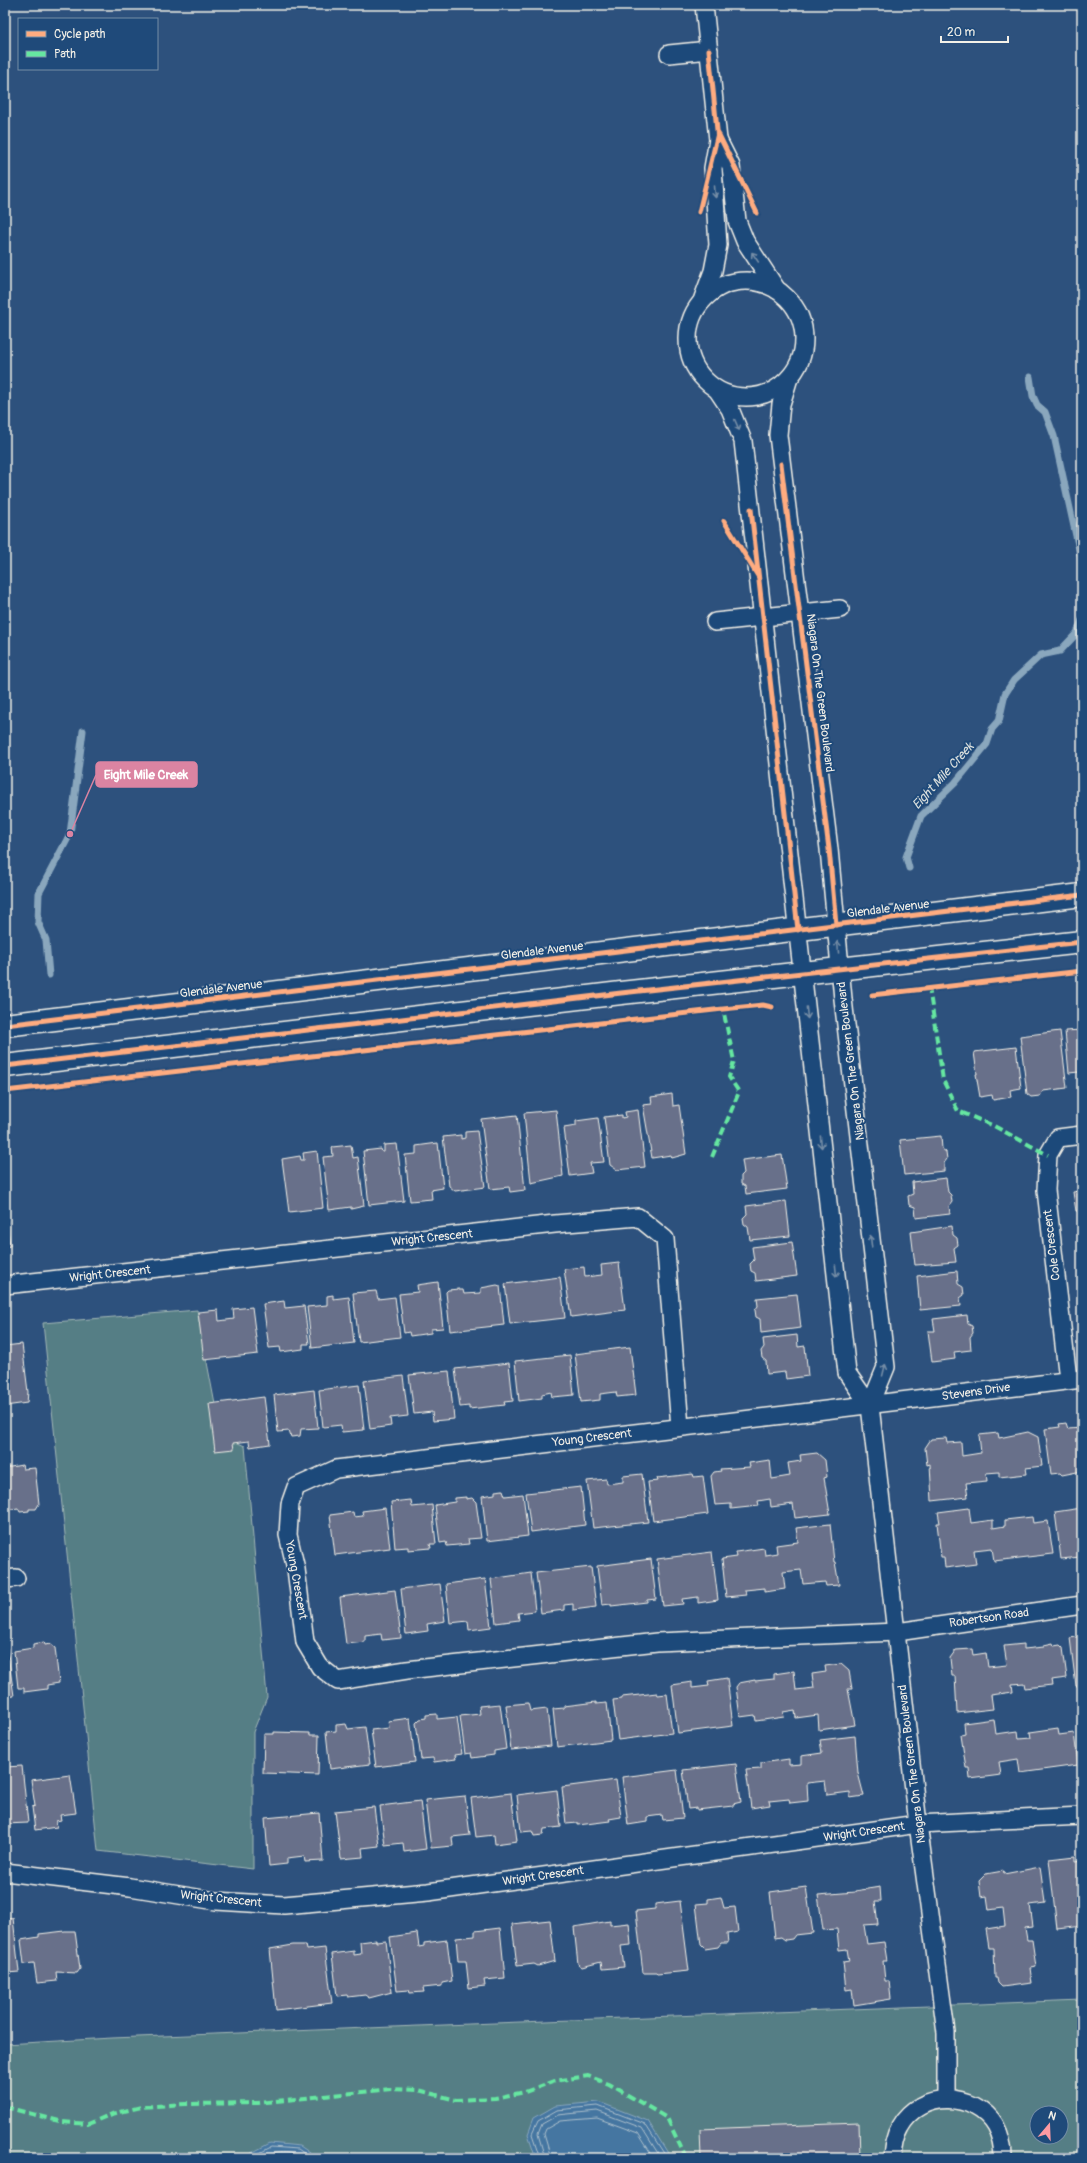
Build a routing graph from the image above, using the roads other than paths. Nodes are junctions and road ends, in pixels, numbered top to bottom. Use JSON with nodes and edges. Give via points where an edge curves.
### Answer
{"nodes":[{"id":1,"x":704,"y":5,"type":"edge"},
{"id":2,"x":709,"y":50,"type":"junction"},
{"id":3,"x":669,"y":54,"type":"dead end"},
{"id":4,"x":718,"y":140,"type":"junction"},
{"id":5,"x":777,"y":290,"type":"junction"},
{"id":6,"x":702,"y":300,"type":"junction"},
{"id":7,"x":788,"y":381,"type":"junction"},
{"id":8,"x":718,"y":391,"type":"junction"},
{"id":9,"x":840,"y":609,"type":"dead end"},
{"id":10,"x":800,"y":614,"type":"junction"},
{"id":11,"x":763,"y":617,"type":"junction"},
{"id":12,"x":716,"y":622,"type":"dead end"},
{"id":13,"x":1082,"y":895,"type":"edge"},
{"id":14,"x":836,"y":925,"type":"junction"},
{"id":15,"x":798,"y":930,"type":"junction"},
{"id":16,"x":1082,"y":942,"type":"edge"},
{"id":17,"x":840,"y":970,"type":"junction"},
{"id":18,"x":803,"y":974,"type":"junction"},
{"id":19,"x":5,"y":1025,"type":"edge"},
{"id":20,"x":5,"y":1066,"type":"edge"},
{"id":21,"x":1082,"y":1135,"type":"edge"},
{"id":22,"x":5,"y":1285,"type":"edge"},
{"id":23,"x":1075,"y":1379,"type":"edge"},
{"id":24,"x":870,"y":1406,"type":"junction"},
{"id":25,"x":680,"y":1427,"type":"junction"},
{"id":26,"x":1082,"y":1605,"type":"edge"},
{"id":27,"x":897,"y":1632,"type":"junction"},
{"id":28,"x":1082,"y":1816,"type":"edge"},
{"id":29,"x":918,"y":1824,"type":"junction"},
{"id":30,"x":5,"y":1872,"type":"edge"},
{"id":31,"x":946,"y":2099,"type":"junction"},
{"id":32,"x":892,"y":2158,"type":"edge"},
{"id":33,"x":1003,"y":2158,"type":"edge"}],
"edges":[{"from":1,"to":2,"type":"street"},
{"from":2,"to":3,"type":"street"},
{"from":2,"to":4,"type":"street"},
{"from":5,"to":4,"type":"street","one_way":true,"via":[[745,241],[737,221],[731,166]]},
{"from":4,"to":6,"type":"street","one_way":true,"via":[[713,168],[718,245],[713,271]]},
{"from":5,"to":6,"type":"street","via":[[758,282],[738,281],[718,286]]},
{"from":5,"to":7,"type":"street","via":[[792,304],[801,322],[804,342],[799,362]]},
{"from":6,"to":8,"type":"street","via":[[691,318],[688,338],[691,358],[701,376]]},
{"from":7,"to":8,"type":"street","via":[[772,392],[754,397],[736,397]]},
{"from":7,"to":10,"type":"street","name":"Niagara On The Green Boulevard","via":[[781,404],[778,436]]},
{"from":8,"to":11,"type":"street","name":"Niagara On The Green Boulevard","one_way":true,"via":[[744,440]]},
{"from":9,"to":10,"type":"street"},
{"from":10,"to":11,"type":"street"},
{"from":10,"to":14,"type":"street","name":"Niagara On The Green Boulevard"},
{"from":11,"to":12,"type":"street"},
{"from":11,"to":15,"type":"street","name":"Niagara On The Green Boulevard"},
{"from":13,"to":14,"type":"main road","name":"Glendale Avenue"},
{"from":14,"to":15,"type":"main road","name":"Glendale Avenue"},
{"from":17,"to":14,"type":"street","name":"Niagara On The Green Boulevard","one_way":true},
{"from":15,"to":18,"type":"street","name":"Niagara On The Green Boulevard"},
{"from":15,"to":19,"type":"main road","name":"Glendale Avenue"},
{"from":16,"to":17,"type":"main road"},
{"from":17,"to":18,"type":"main road"},
{"from":24,"to":17,"type":"street","name":"Niagara On The Green Boulevard","one_way":true,"via":[[886,1367]]},
{"from":18,"to":20,"type":"main road"},
{"from":18,"to":24,"type":"street","name":"Niagara On The Green Boulevard","one_way":true,"via":[[847,1373]]},
{"from":21,"to":23,"type":"street","name":"Cole Crescent","via":[[1058,1138],[1048,1156],[1046,1190]]},
{"from":22,"to":25,"type":"street","name":"Wright Crescent","via":[[547,1225],[638,1218],[665,1238]]},
{"from":23,"to":24,"type":"street","name":"Stevens Drive"},
{"from":24,"to":25,"type":"street","name":"Young Crescent"},
{"from":24,"to":27,"type":"street","name":"Niagara On The Green Boulevard"},
{"from":25,"to":27,"type":"street","name":"Young Crescent","via":[[336,1469],[296,1487],[290,1504],[288,1535],[296,1569],[305,1642],[320,1667],[338,1681],[408,1670],[657,1642]]},
{"from":26,"to":27,"type":"street","name":"Robertson Road"},
{"from":27,"to":29,"type":"street","name":"Niagara On The Green Boulevard"},
{"from":28,"to":29,"type":"street","name":"Wright Crescent"},
{"from":29,"to":30,"type":"street","name":"Wright Crescent","via":[[428,1892],[284,1905],[216,1901],[130,1887]]},
{"from":29,"to":31,"type":"street","name":"Niagara On The Green Boulevard","via":[[946,2032]]},
{"from":31,"to":32,"type":"street","via":[[928,2102],[913,2111],[900,2124]]},
{"from":31,"to":33,"type":"street","via":[[965,2101],[982,2111],[995,2125],[1002,2143]]}]}
